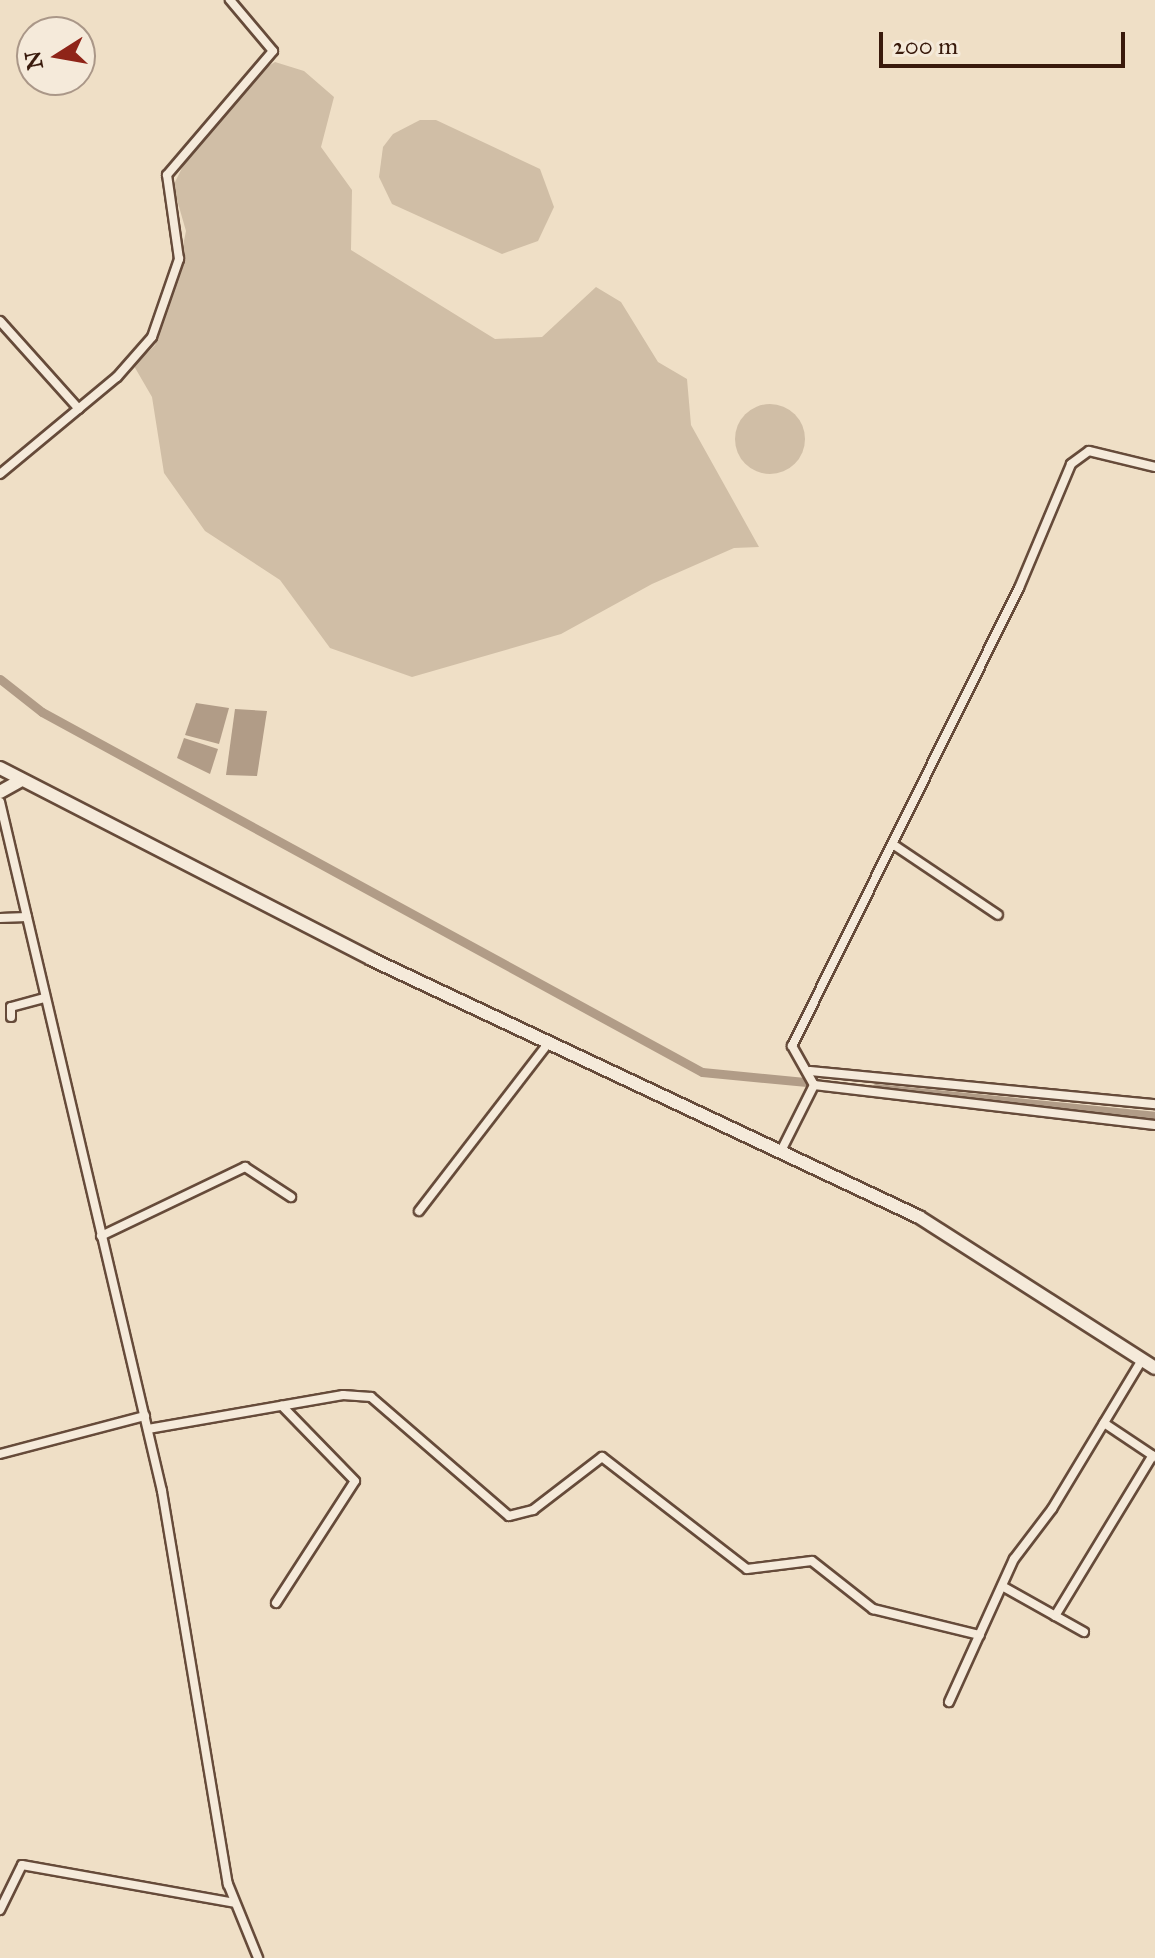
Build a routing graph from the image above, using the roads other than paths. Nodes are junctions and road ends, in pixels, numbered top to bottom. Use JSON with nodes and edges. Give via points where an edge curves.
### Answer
{"nodes":[{"id":1,"x":230,"y":0,"type":"edge"},
{"id":2,"x":0,"y":321,"type":"edge"},
{"id":3,"x":79,"y":409,"type":"junction"},
{"id":4,"x":1155,"y":467,"type":"edge"},
{"id":5,"x":0,"y":474,"type":"edge"},
{"id":6,"x":0,"y":768,"type":"edge"},
{"id":7,"x":18,"y":782,"type":"junction"},
{"id":8,"x":0,"y":792,"type":"edge"},
{"id":9,"x":0,"y":802,"type":"edge"},
{"id":10,"x":894,"y":845,"type":"junction"},
{"id":11,"x":998,"y":915,"type":"dead end"},
{"id":12,"x":27,"y":917,"type":"junction"},
{"id":13,"x":0,"y":918,"type":"edge"},
{"id":14,"x":44,"y":998,"type":"junction"},
{"id":15,"x":11,"y":1017,"type":"dead end"},
{"id":16,"x":549,"y":1042,"type":"junction"},
{"id":17,"x":813,"y":1080,"type":"junction"},
{"id":18,"x":1155,"y":1104,"type":"edge"},
{"id":19,"x":1155,"y":1125,"type":"edge"},
{"id":20,"x":782,"y":1149,"type":"junction"},
{"id":21,"x":291,"y":1197,"type":"dead end"},
{"id":22,"x":419,"y":1211,"type":"dead end"},
{"id":23,"x":101,"y":1236,"type":"junction"},
{"id":24,"x":1142,"y":1360,"type":"junction"},
{"id":25,"x":1155,"y":1368,"type":"edge"},
{"id":26,"x":282,"y":1406,"type":"junction"},
{"id":27,"x":145,"y":1416,"type":"junction"},
{"id":28,"x":1104,"y":1423,"type":"junction"},
{"id":29,"x":148,"y":1429,"type":"junction"},
{"id":30,"x":0,"y":1454,"type":"edge"},
{"id":31,"x":1154,"y":1456,"type":"edge"},
{"id":32,"x":1002,"y":1586,"type":"junction"},
{"id":33,"x":276,"y":1603,"type":"dead end"},
{"id":34,"x":1055,"y":1616,"type":"junction"},
{"id":35,"x":1084,"y":1632,"type":"dead end"},
{"id":36,"x":980,"y":1635,"type":"junction"},
{"id":37,"x":949,"y":1702,"type":"dead end"},
{"id":38,"x":235,"y":1903,"type":"junction"},
{"id":39,"x":0,"y":1910,"type":"edge"},
{"id":40,"x":258,"y":1958,"type":"edge"}],
"edges":[{"from":1,"to":3,"type":"street","via":[[271,45],[272,55],[171,168],[165,181],[176,209],[179,259],[173,288],[146,348]]},
{"from":2,"to":3,"type":"street"},
{"from":3,"to":5,"type":"street"},
{"from":4,"to":10,"type":"street","via":[[1089,451],[1074,459]]},
{"from":6,"to":7,"type":"main road"},
{"from":7,"to":8,"type":"main road"},
{"from":7,"to":16,"type":"main road"},
{"from":9,"to":12,"type":"street"},
{"from":10,"to":11,"type":"street"},
{"from":10,"to":17,"type":"street","via":[[792,1046]]},
{"from":12,"to":13,"type":"street"},
{"from":12,"to":14,"type":"street"},
{"from":14,"to":15,"type":"street","via":[[11,1007]]},
{"from":14,"to":23,"type":"street"},
{"from":16,"to":20,"type":"main road"},
{"from":16,"to":22,"type":"street"},
{"from":17,"to":18,"type":"street"},
{"from":17,"to":19,"type":"street"},
{"from":17,"to":20,"type":"street"},
{"from":20,"to":24,"type":"main road","via":[[975,1249]]},
{"from":21,"to":23,"type":"street","via":[[245,1167]]},
{"from":23,"to":27,"type":"street"},
{"from":24,"to":25,"type":"main road"},
{"from":24,"to":28,"type":"street"},
{"from":26,"to":29,"type":"street"},
{"from":26,"to":33,"type":"street","via":[[355,1481]]},
{"from":26,"to":36,"type":"street","via":[[343,1395],[371,1397],[509,1516],[533,1510],[595,1458],[608,1459],[747,1569],[812,1561],[873,1609]]},
{"from":27,"to":29,"type":"street"},
{"from":27,"to":30,"type":"street"},
{"from":28,"to":31,"type":"street"},
{"from":28,"to":32,"type":"street"},
{"from":29,"to":38,"type":"street","via":[[188,1626],[214,1817]]},
{"from":31,"to":34,"type":"street"},
{"from":32,"to":34,"type":"street"},
{"from":32,"to":36,"type":"street"},
{"from":34,"to":35,"type":"street"},
{"from":36,"to":37,"type":"street"},
{"from":38,"to":39,"type":"street","via":[[22,1865]]},
{"from":38,"to":40,"type":"street"}]}
